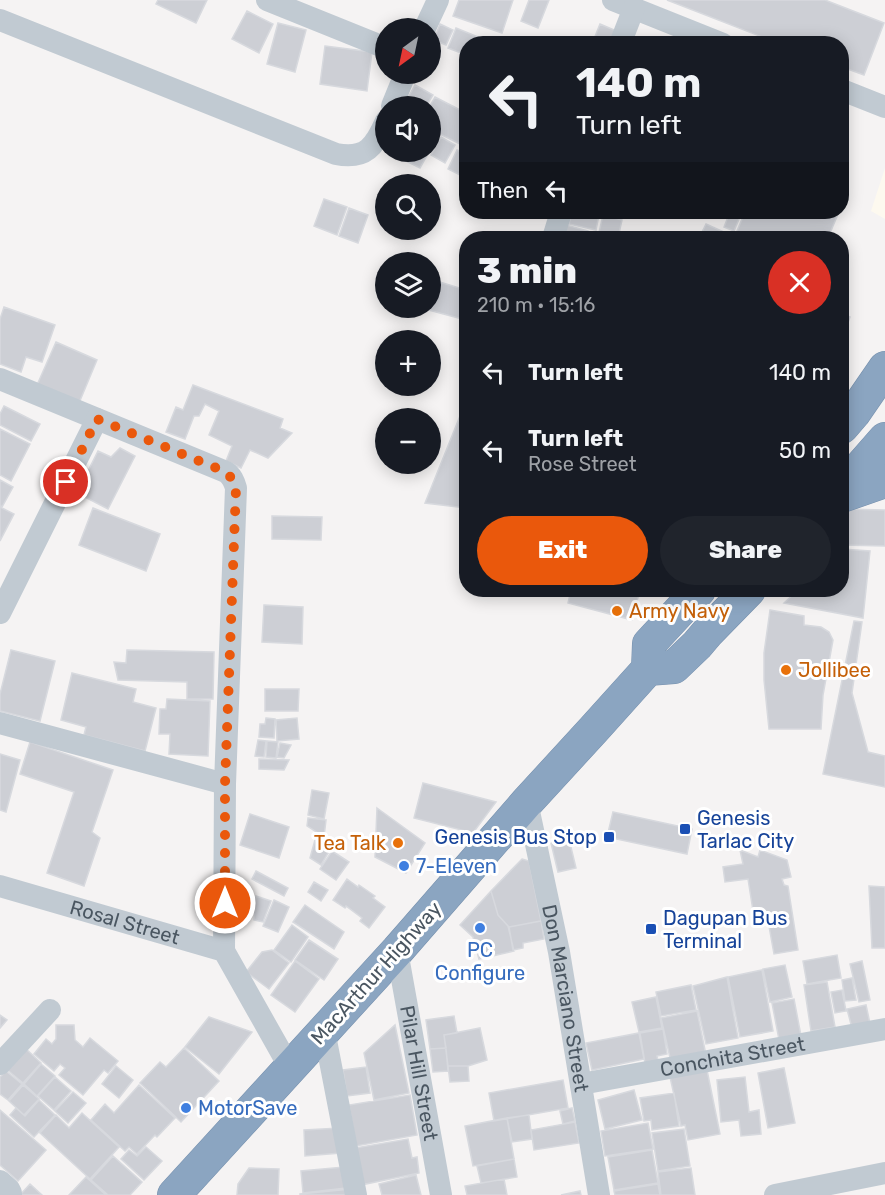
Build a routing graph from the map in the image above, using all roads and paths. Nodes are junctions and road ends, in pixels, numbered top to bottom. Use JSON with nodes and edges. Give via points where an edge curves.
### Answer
{"nodes":[{"id":1,"x":267,"y":0,"type":"edge"},
{"id":2,"x":438,"y":0,"type":"edge"},
{"id":3,"x":613,"y":0,"type":"edge"},
{"id":4,"x":634,"y":8,"type":"junction"},
{"id":5,"x":430,"y":18,"type":"edge"},
{"id":6,"x":0,"y":20,"type":"edge"},
{"id":7,"x":623,"y":36,"type":"edge"},
{"id":8,"x":703,"y":36,"type":"edge"},
{"id":9,"x":375,"y":44,"type":"edge"},
{"id":10,"x":849,"y":93,"type":"edge"},
{"id":11,"x":885,"y":107,"type":"edge"},
{"id":12,"x":375,"y":141,"type":"edge"},
{"id":13,"x":0,"y":379,"type":"edge"},
{"id":14,"x":880,"y":387,"type":"edge"},
{"id":15,"x":97,"y":419,"type":"junction"},
{"id":16,"x":849,"y":419,"type":"edge"},
{"id":17,"x":885,"y":439,"type":"edge"},
{"id":18,"x":849,"y":480,"type":"edge"},
{"id":19,"x":885,"y":481,"type":"edge"},
{"id":20,"x":849,"y":494,"type":"edge"},
{"id":21,"x":693,"y":597,"type":"edge"},
{"id":22,"x":742,"y":597,"type":"edge"},
{"id":23,"x":0,"y":613,"type":"edge"},
{"id":24,"x":648,"y":669,"type":"junction"},
{"id":25,"x":0,"y":723,"type":"edge"},
{"id":26,"x":225,"y":784,"type":"junction"},
{"id":27,"x":527,"y":802,"type":"junction"},
{"id":28,"x":0,"y":886,"type":"edge"},
{"id":29,"x":224,"y":951,"type":"junction"},
{"id":30,"x":397,"y":951,"type":"junction"},
{"id":31,"x":50,"y":1010,"type":"dead end"},
{"id":32,"x":885,"y":1029,"type":"edge"},
{"id":33,"x":324,"y":1030,"type":"junction"},
{"id":34,"x":0,"y":1064,"type":"edge"},
{"id":35,"x":290,"y":1068,"type":"junction"},
{"id":36,"x":581,"y":1084,"type":"junction"},
{"id":37,"x":885,"y":1173,"type":"edge"},
{"id":38,"x":0,"y":1181,"type":"edge"},
{"id":39,"x":10,"y":1195,"type":"edge"},
{"id":40,"x":174,"y":1195,"type":"edge"},
{"id":41,"x":356,"y":1195,"type":"edge"},
{"id":42,"x":441,"y":1195,"type":"edge"},
{"id":43,"x":599,"y":1195,"type":"edge"},
{"id":44,"x":775,"y":1195,"type":"edge"}],
"edges":[{"from":1,"to":9,"type":"street"},
{"from":2,"to":5,"type":"street"},
{"from":3,"to":4,"type":"street"},
{"from":4,"to":7,"type":"street"},
{"from":4,"to":8,"type":"street"},
{"from":6,"to":12,"type":"street","via":[[336,154],[350,157]]},
{"from":10,"to":11,"type":"street"},
{"from":13,"to":15,"type":"street"},
{"from":14,"to":16,"type":"highway"},
{"from":15,"to":23,"type":"street"},
{"from":15,"to":26,"type":"street","via":[[226,472],[236,488]]},
{"from":17,"to":18,"type":"highway"},
{"from":19,"to":20,"type":"highway"},
{"from":21,"to":24,"type":"highway","via":[[649,644]]},
{"from":22,"to":24,"type":"highway","via":[[674,667]]},
{"from":24,"to":27,"type":"highway","name":"MacArthur Highway"},
{"from":25,"to":26,"type":"street"},
{"from":26,"to":29,"type":"street"},
{"from":27,"to":30,"type":"highway","name":"MacArthur Highway"},
{"from":27,"to":36,"type":"street","name":"Don Marciano Street","via":[[559,952]]},
{"from":28,"to":29,"type":"street","name":"Rosal Street"},
{"from":29,"to":35,"type":"street"},
{"from":30,"to":33,"type":"highway","name":"MacArthur Highway"},
{"from":30,"to":42,"type":"street","name":"Pilar Hill Street"},
{"from":31,"to":34,"type":"street"},
{"from":32,"to":36,"type":"street","name":"Conchita Street"},
{"from":33,"to":35,"type":"highway","name":"MacArthur Highway"},
{"from":33,"to":41,"type":"street"},
{"from":35,"to":40,"type":"highway","name":"MacArthur Highway"},
{"from":36,"to":43,"type":"street","name":"Don Marciano Street"},
{"from":37,"to":44,"type":"street"},
{"from":38,"to":39,"type":"street"}]}
